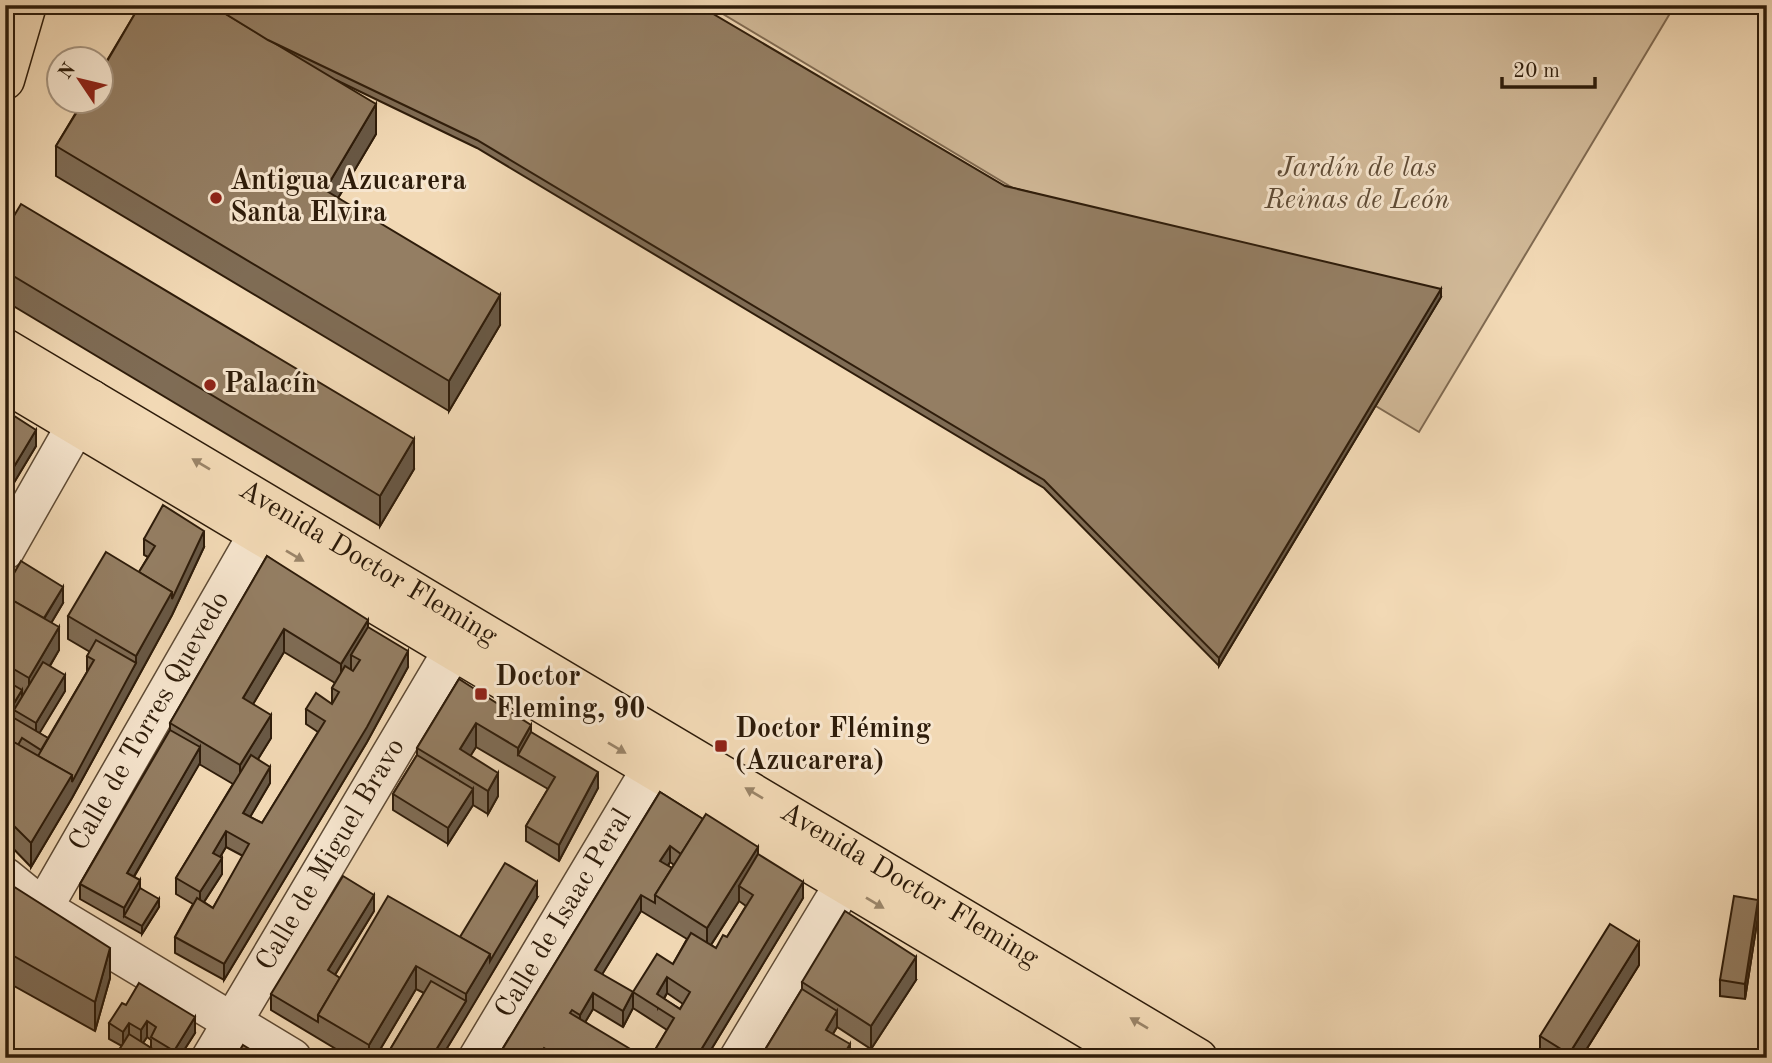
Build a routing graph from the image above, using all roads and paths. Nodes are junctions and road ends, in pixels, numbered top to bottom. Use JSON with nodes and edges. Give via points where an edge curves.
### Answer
{"nodes":[{"id":1,"x":27,"y":5,"type":"edge"},
{"id":2,"x":5,"y":80,"type":"edge"},
{"id":3,"x":5,"y":348,"type":"edge"},
{"id":4,"x":5,"y":383,"type":"edge"},
{"id":5,"x":84,"y":412,"type":"junction"},
{"id":6,"x":258,"y":534,"type":"junction"},
{"id":7,"x":5,"y":550,"type":"edge"},
{"id":8,"x":453,"y":650,"type":"junction"},
{"id":9,"x":651,"y":769,"type":"junction"},
{"id":10,"x":5,"y":877,"type":"edge"},
{"id":11,"x":844,"y":884,"type":"junction"},
{"id":12,"x":43,"y":908,"type":"junction"},
{"id":13,"x":232,"y":1023,"type":"junction"},
{"id":14,"x":211,"y":1058,"type":"edge"},
{"id":15,"x":292,"y":1058,"type":"edge"},
{"id":16,"x":478,"y":1058,"type":"edge"},
{"id":17,"x":739,"y":1058,"type":"edge"},
{"id":18,"x":1136,"y":1058,"type":"edge"},
{"id":19,"x":1198,"y":1058,"type":"edge"}],
"edges":[{"from":1,"to":2,"type":"main road"},
{"from":3,"to":5,"type":"main road","name":"Avenida Doctor Fleming"},
{"from":4,"to":5,"type":"main road","name":"Avenida Doctor Fleming"},
{"from":5,"to":6,"type":"main road","name":"Avenida Doctor Fleming"},
{"from":5,"to":7,"type":"street"},
{"from":19,"to":5,"type":"main road","name":"Avenida Doctor Fleming","one_way":true},
{"from":6,"to":8,"type":"main road","name":"Avenida Doctor Fleming","one_way":true},
{"from":6,"to":12,"type":"street","name":"Calle de Torres Quevedo"},
{"from":8,"to":9,"type":"main road","name":"Avenida Doctor Fleming","one_way":true},
{"from":8,"to":13,"type":"street","name":"Calle de Miguel Bravo"},
{"from":9,"to":11,"type":"main road","name":"Avenida Doctor Fleming"},
{"from":9,"to":16,"type":"street","name":"Calle de Isaac Peral"},
{"from":10,"to":12,"type":"street"},
{"from":11,"to":17,"type":"street"},
{"from":11,"to":18,"type":"main road","name":"Avenida Doctor Fleming","one_way":true},
{"from":12,"to":13,"type":"street"},
{"from":13,"to":14,"type":"street","name":"Calle de Miguel Bravo"},
{"from":13,"to":15,"type":"street"}]}
